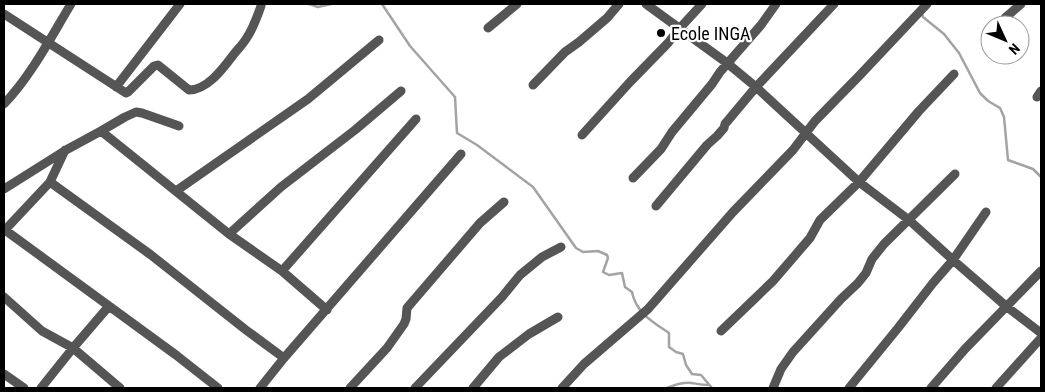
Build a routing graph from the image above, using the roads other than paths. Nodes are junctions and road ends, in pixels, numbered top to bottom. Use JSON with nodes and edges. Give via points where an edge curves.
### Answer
{"nodes":[{"id":1,"x":71,"y":4,"type":"edge"},
{"id":2,"x":180,"y":4,"type":"edge"},
{"id":3,"x":517,"y":4,"type":"edge"},
{"id":4,"x":619,"y":4,"type":"edge"},
{"id":5,"x":646,"y":4,"type":"edge"},
{"id":6,"x":702,"y":4,"type":"edge"},
{"id":7,"x":776,"y":4,"type":"edge"},
{"id":8,"x":834,"y":4,"type":"edge"},
{"id":9,"x":927,"y":4,"type":"edge"},
{"id":10,"x":1020,"y":4,"type":"edge"},
{"id":11,"x":261,"y":6,"type":"dead end"},
{"id":12,"x":4,"y":14,"type":"edge"},
{"id":13,"x":1008,"y":15,"type":"edge"},
{"id":14,"x":488,"y":28,"type":"dead end"},
{"id":15,"x":679,"y":29,"type":"junction"},
{"id":16,"x":379,"y":40,"type":"dead end"},
{"id":17,"x":48,"y":42,"type":"junction"},
{"id":18,"x":728,"y":63,"type":"junction"},
{"id":19,"x":954,"y":74,"type":"dead end"},
{"id":20,"x":533,"y":85,"type":"dead end"},
{"id":21,"x":116,"y":87,"type":"junction"},
{"id":22,"x":756,"y":87,"type":"junction"},
{"id":23,"x":401,"y":91,"type":"dead end"},
{"id":24,"x":4,"y":104,"type":"edge"},
{"id":25,"x":416,"y":119,"type":"dead end"},
{"id":26,"x":179,"y":126,"type":"dead end"},
{"id":27,"x":101,"y":131,"type":"junction"},
{"id":28,"x":806,"y":133,"type":"junction"},
{"id":29,"x":582,"y":135,"type":"dead end"},
{"id":30,"x":66,"y":150,"type":"junction"},
{"id":31,"x":461,"y":154,"type":"dead end"},
{"id":32,"x":955,"y":174,"type":"dead end"},
{"id":33,"x":633,"y":178,"type":"dead end"},
{"id":34,"x":50,"y":182,"type":"junction"},
{"id":35,"x":859,"y":182,"type":"junction"},
{"id":36,"x":4,"y":189,"type":"edge"},
{"id":37,"x":176,"y":191,"type":"junction"},
{"id":38,"x":504,"y":202,"type":"dead end"},
{"id":39,"x":656,"y":206,"type":"dead end"},
{"id":40,"x":986,"y":212,"type":"dead end"},
{"id":41,"x":909,"y":220,"type":"junction"},
{"id":42,"x":4,"y":230,"type":"edge"},
{"id":43,"x":230,"y":234,"type":"junction"},
{"id":44,"x":561,"y":247,"type":"dead end"},
{"id":45,"x":953,"y":260,"type":"junction"},
{"id":46,"x":282,"y":271,"type":"junction"},
{"id":47,"x":1041,"y":271,"type":"edge"},
{"id":48,"x":4,"y":297,"type":"edge"},
{"id":49,"x":109,"y":306,"type":"junction"},
{"id":50,"x":1007,"y":307,"type":"junction"},
{"id":51,"x":326,"y":310,"type":"junction"},
{"id":52,"x":558,"y":316,"type":"dead end"},
{"id":53,"x":721,"y":332,"type":"dead end"},
{"id":54,"x":1041,"y":333,"type":"edge"},
{"id":55,"x":1041,"y":338,"type":"edge"},
{"id":56,"x":73,"y":348,"type":"junction"},
{"id":57,"x":284,"y":358,"type":"junction"},
{"id":58,"x":4,"y":374,"type":"edge"},
{"id":59,"x":24,"y":388,"type":"edge"},
{"id":60,"x":41,"y":388,"type":"edge"},
{"id":61,"x":120,"y":388,"type":"edge"},
{"id":62,"x":218,"y":388,"type":"edge"},
{"id":63,"x":260,"y":388,"type":"edge"},
{"id":64,"x":350,"y":388,"type":"edge"},
{"id":65,"x":415,"y":388,"type":"edge"},
{"id":66,"x":473,"y":388,"type":"edge"},
{"id":67,"x":562,"y":388,"type":"edge"},
{"id":68,"x":773,"y":388,"type":"edge"},
{"id":69,"x":848,"y":388,"type":"edge"},
{"id":70,"x":931,"y":388,"type":"edge"},
{"id":71,"x":996,"y":388,"type":"edge"}],
"edges":[{"from":1,"to":17,"type":"street"},
{"from":2,"to":21,"type":"street"},
{"from":3,"to":14,"type":"street"},
{"from":4,"to":20,"type":"street"},
{"from":5,"to":15,"type":"street"},
{"from":6,"to":15,"type":"street"},
{"from":7,"to":18,"type":"street"},
{"from":8,"to":22,"type":"street"},
{"from":9,"to":28,"type":"street"},
{"from":10,"to":13,"type":"street"},
{"from":11,"to":21,"type":"street","via":[[246,39],[217,75],[196,89],[189,90],[158,66],[151,68],[127,93]]},
{"from":12,"to":17,"type":"street"},
{"from":15,"to":18,"type":"street"},
{"from":15,"to":29,"type":"street"},
{"from":16,"to":37,"type":"street","via":[[308,99]]},
{"from":17,"to":21,"type":"street"},
{"from":17,"to":24,"type":"street"},
{"from":18,"to":22,"type":"street"},
{"from":18,"to":33,"type":"street","via":[[661,149]]},
{"from":19,"to":35,"type":"street"},
{"from":22,"to":28,"type":"street"},
{"from":22,"to":39,"type":"street"},
{"from":23,"to":43,"type":"street","via":[[281,187]]},
{"from":25,"to":46,"type":"street"},
{"from":26,"to":27,"type":"street","via":[[136,112]]},
{"from":27,"to":30,"type":"street"},
{"from":27,"to":37,"type":"street"},
{"from":28,"to":35,"type":"street"},
{"from":28,"to":67,"type":"street","via":[[648,309],[584,364]]},
{"from":30,"to":34,"type":"street"},
{"from":30,"to":36,"type":"street"},
{"from":31,"to":51,"type":"street"},
{"from":32,"to":41,"type":"street"},
{"from":34,"to":42,"type":"street"},
{"from":34,"to":57,"type":"street"},
{"from":35,"to":41,"type":"street"},
{"from":35,"to":53,"type":"street","via":[[820,220],[810,238],[773,280]]},
{"from":37,"to":43,"type":"street"},
{"from":38,"to":64,"type":"street","via":[[480,223],[407,308],[405,322],[387,348]]},
{"from":40,"to":45,"type":"street"},
{"from":41,"to":45,"type":"street"},
{"from":41,"to":68,"type":"street","via":[[884,244],[872,259],[866,274],[794,352]]},
{"from":42,"to":49,"type":"street"},
{"from":43,"to":46,"type":"street"},
{"from":44,"to":65,"type":"street","via":[[520,275]]},
{"from":45,"to":50,"type":"street"},
{"from":45,"to":69,"type":"street"},
{"from":46,"to":51,"type":"street"},
{"from":47,"to":50,"type":"street"},
{"from":48,"to":56,"type":"street","via":[[42,331]]},
{"from":49,"to":56,"type":"street"},
{"from":49,"to":62,"type":"street"},
{"from":50,"to":54,"type":"street"},
{"from":50,"to":70,"type":"street"},
{"from":51,"to":57,"type":"street"},
{"from":52,"to":66,"type":"street","via":[[499,357]]},
{"from":55,"to":71,"type":"street"},
{"from":56,"to":60,"type":"street"},
{"from":56,"to":61,"type":"street"},
{"from":57,"to":63,"type":"street"},
{"from":58,"to":59,"type":"street"}]}
